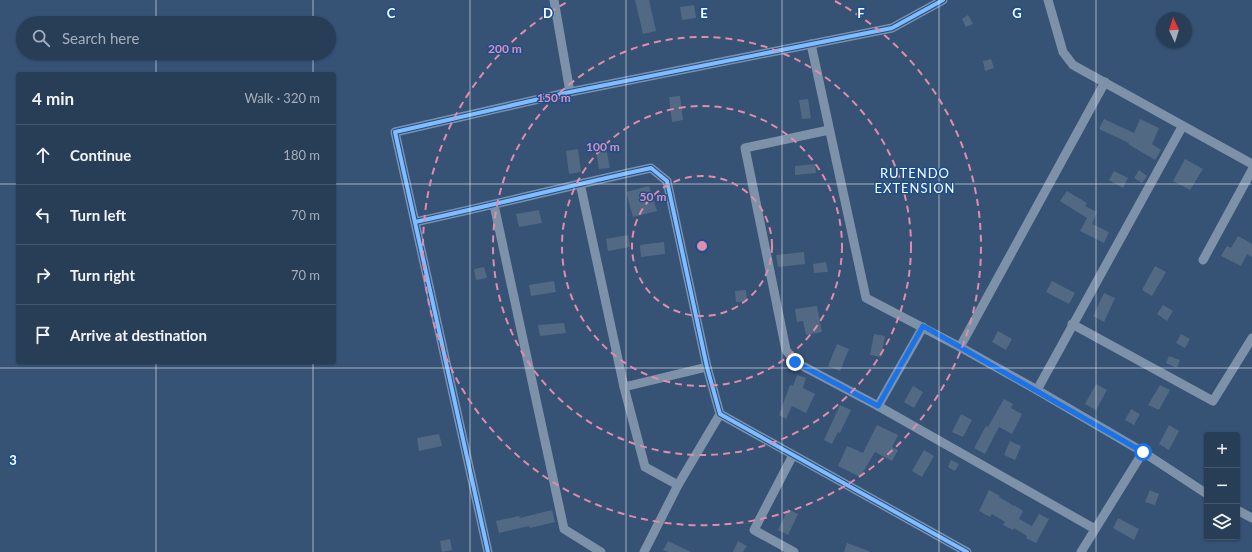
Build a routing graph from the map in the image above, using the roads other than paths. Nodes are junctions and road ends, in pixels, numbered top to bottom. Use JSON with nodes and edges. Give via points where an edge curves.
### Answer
{"nodes":[{"id":1,"x":554,"y":0,"type":"edge"},
{"id":2,"x":943,"y":0,"type":"edge"},
{"id":3,"x":1048,"y":0,"type":"edge"},
{"id":4,"x":811,"y":44,"type":"junction"},
{"id":5,"x":1105,"y":82,"type":"junction"},
{"id":6,"x":570,"y":92,"type":"junction"},
{"id":7,"x":1182,"y":126,"type":"junction"},
{"id":8,"x":829,"y":130,"type":"junction"},
{"id":9,"x":1252,"y":164,"type":"edge"},
{"id":10,"x":1252,"y":170,"type":"edge"},
{"id":11,"x":580,"y":183,"type":"junction"},
{"id":12,"x":494,"y":205,"type":"junction"},
{"id":13,"x":415,"y":222,"type":"junction"},
{"id":14,"x":1203,"y":260,"type":"dead end"},
{"id":15,"x":1072,"y":324,"type":"junction"},
{"id":16,"x":923,"y":326,"type":"junction"},
{"id":17,"x":1252,"y":338,"type":"edge"},
{"id":18,"x":960,"y":347,"type":"junction"},
{"id":19,"x":707,"y":367,"type":"junction"},
{"id":20,"x":624,"y":387,"type":"junction"},
{"id":21,"x":1037,"y":390,"type":"junction"},
{"id":22,"x":878,"y":406,"type":"junction"},
{"id":23,"x":720,"y":414,"type":"junction"},
{"id":24,"x":1143,"y":452,"type":"junction"},
{"id":25,"x":793,"y":455,"type":"junction"},
{"id":26,"x":678,"y":485,"type":"junction"},
{"id":27,"x":1204,"y":492,"type":"edge"},
{"id":28,"x":1240,"y":511,"type":"edge"},
{"id":29,"x":1252,"y":517,"type":"edge"},
{"id":30,"x":1095,"y":529,"type":"junction"},
{"id":31,"x":488,"y":552,"type":"edge"},
{"id":32,"x":601,"y":552,"type":"edge"},
{"id":33,"x":644,"y":552,"type":"edge"},
{"id":34,"x":794,"y":552,"type":"edge"},
{"id":35,"x":967,"y":552,"type":"edge"},
{"id":36,"x":1081,"y":552,"type":"edge"}],
"edges":[{"from":1,"to":6,"type":"street"},
{"from":2,"to":4,"type":"street","via":[[892,28]]},
{"from":3,"to":5,"type":"street","via":[[1063,52],[1073,65]]},
{"from":4,"to":6,"type":"street"},
{"from":4,"to":8,"type":"street"},
{"from":5,"to":7,"type":"street"},
{"from":5,"to":18,"type":"street"},
{"from":6,"to":13,"type":"street","via":[[395,132]]},
{"from":7,"to":9,"type":"street"},
{"from":7,"to":15,"type":"street"},
{"from":8,"to":16,"type":"street","via":[[866,298]]},
{"from":8,"to":22,"type":"street","via":[[744,148],[786,350],[795,362]]},
{"from":10,"to":14,"type":"street"},
{"from":11,"to":12,"type":"street"},
{"from":11,"to":19,"type":"street","via":[[651,168],[667,181]]},
{"from":11,"to":20,"type":"street"},
{"from":12,"to":13,"type":"street"},
{"from":12,"to":32,"type":"street","via":[[564,529]]},
{"from":13,"to":31,"type":"street"},
{"from":15,"to":17,"type":"street","via":[[1213,401]]},
{"from":15,"to":21,"type":"street"},
{"from":16,"to":18,"type":"street"},
{"from":16,"to":22,"type":"street"},
{"from":18,"to":21,"type":"street"},
{"from":19,"to":20,"type":"street"},
{"from":19,"to":23,"type":"street"},
{"from":20,"to":26,"type":"street","via":[[645,467]]},
{"from":21,"to":24,"type":"street"},
{"from":22,"to":30,"type":"street"},
{"from":23,"to":25,"type":"street"},
{"from":23,"to":26,"type":"street"},
{"from":24,"to":27,"type":"street"},
{"from":24,"to":30,"type":"street"},
{"from":25,"to":34,"type":"street","via":[[754,530]]},
{"from":25,"to":35,"type":"street"},
{"from":26,"to":33,"type":"street"},
{"from":28,"to":29,"type":"street"},
{"from":30,"to":36,"type":"street"}]}
